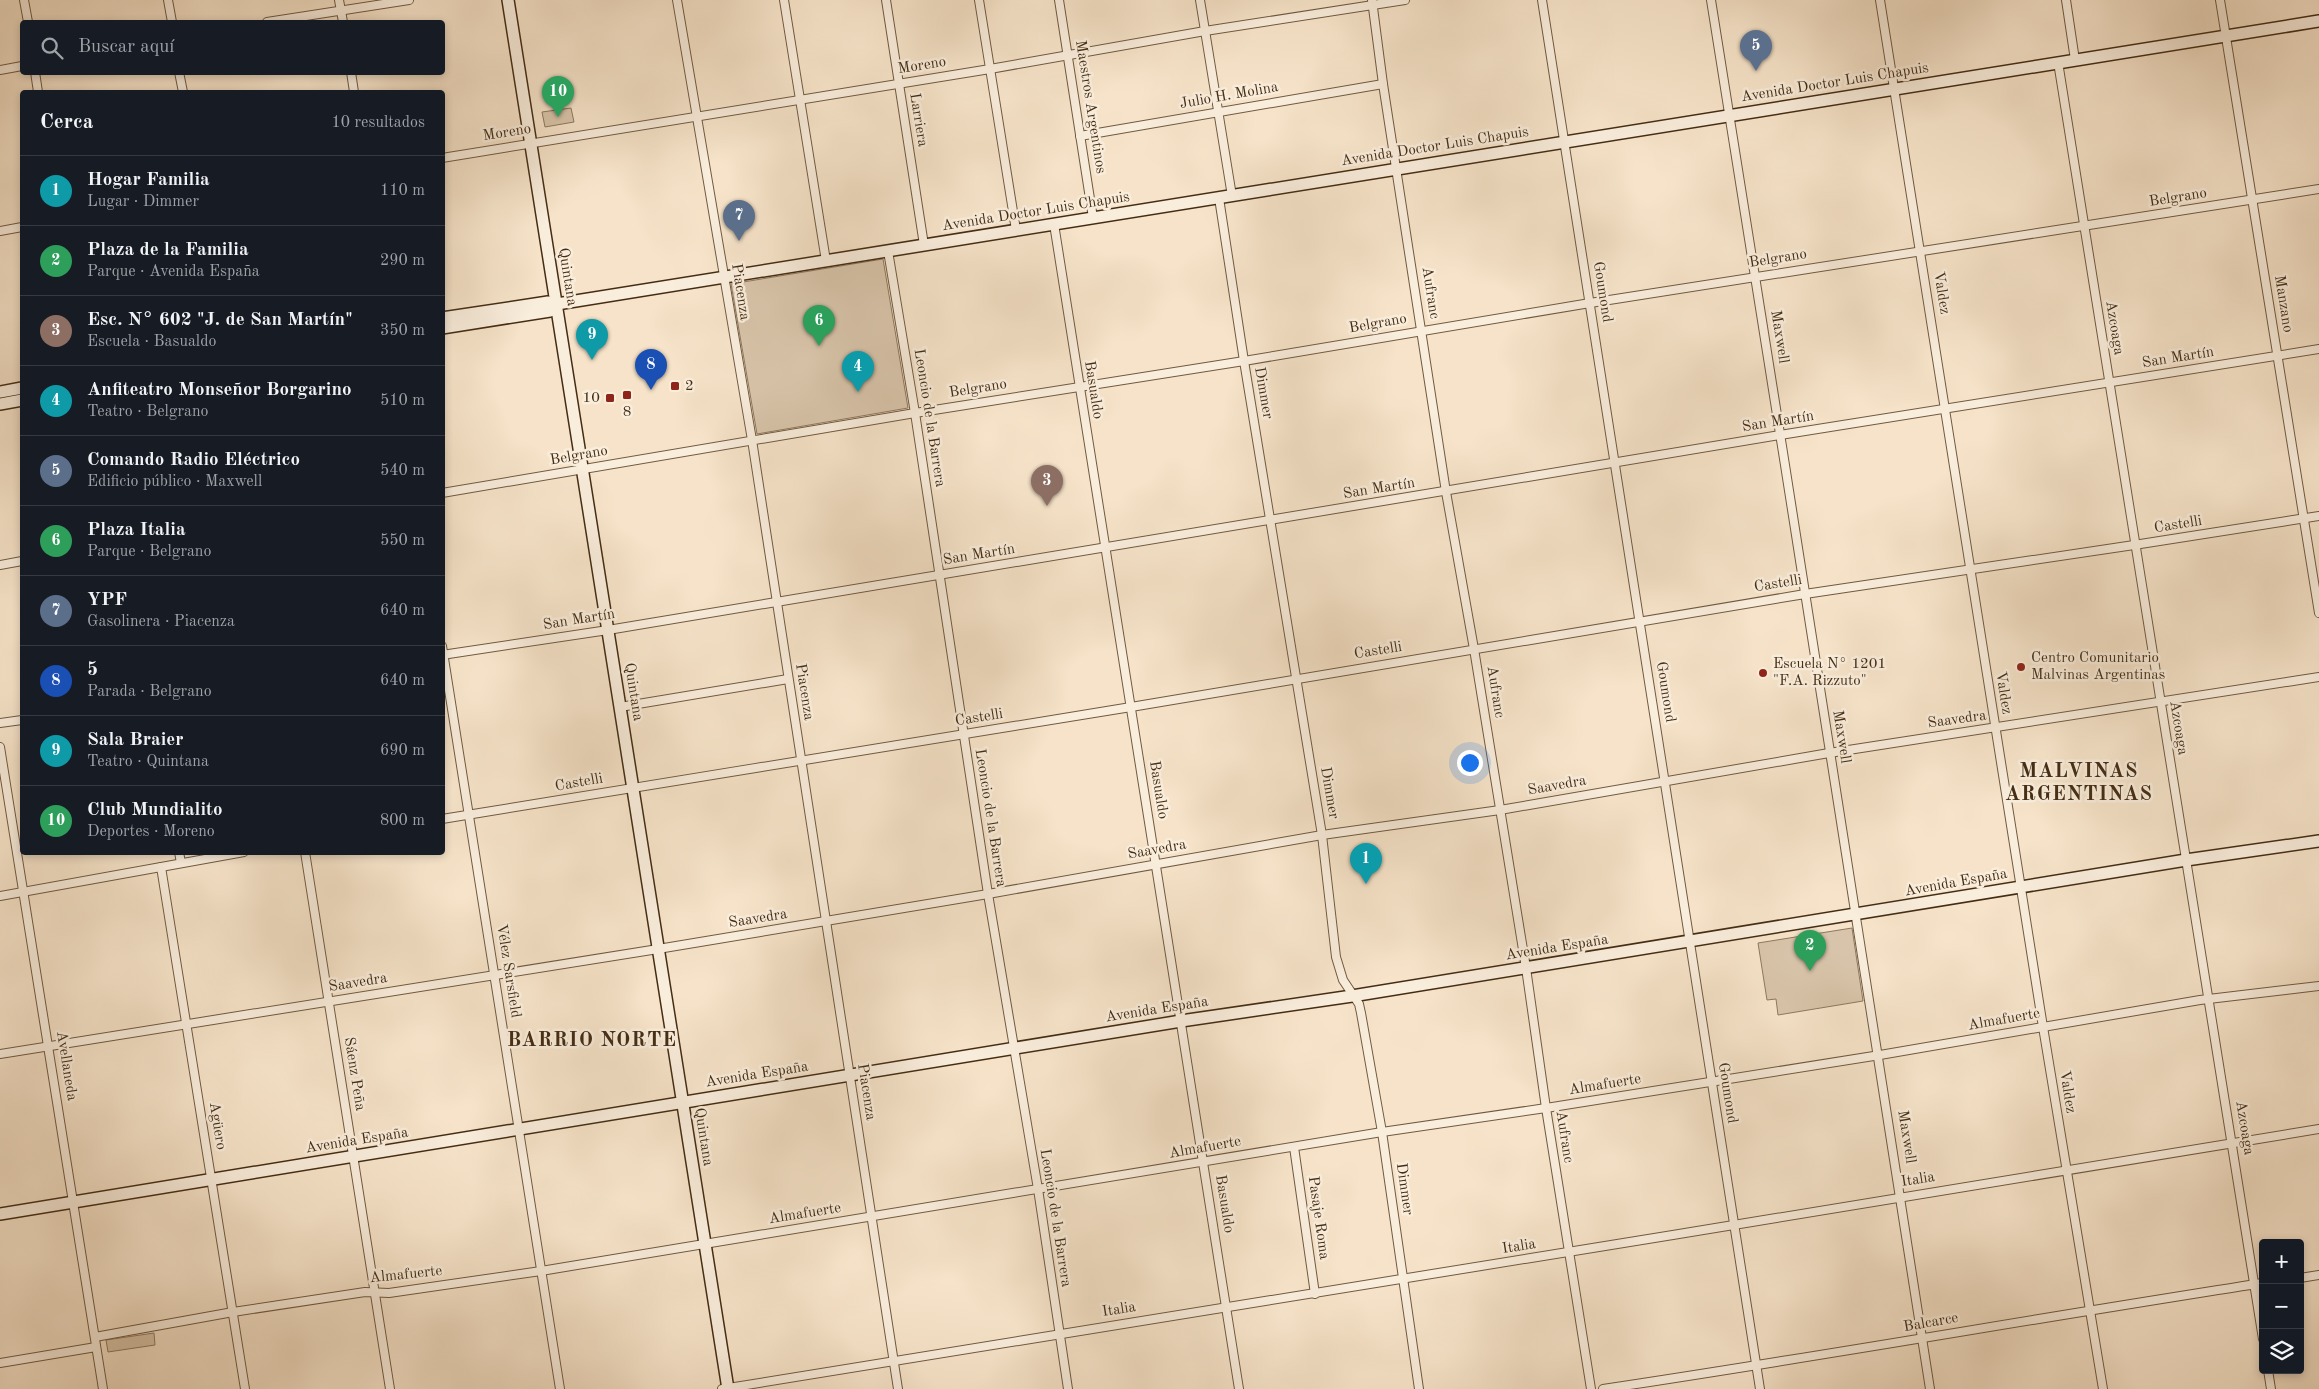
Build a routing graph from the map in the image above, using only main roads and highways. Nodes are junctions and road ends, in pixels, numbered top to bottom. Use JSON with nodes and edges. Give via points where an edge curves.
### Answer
{"nodes":[{"id":1,"x":508,"y":0,"type":"edge"},
{"id":2,"x":2319,"y":21,"type":"edge"},
{"id":3,"x":557,"y":304,"type":"junction"},
{"id":4,"x":445,"y":318,"type":"edge"},
{"id":5,"x":445,"y":328,"type":"edge"},
{"id":6,"x":20,"y":388,"type":"edge"},
{"id":7,"x":0,"y":392,"type":"edge"},
{"id":8,"x":20,"y":400,"type":"edge"},
{"id":9,"x":0,"y":404,"type":"edge"},
{"id":10,"x":2319,"y":840,"type":"edge"},
{"id":11,"x":682,"y":1103,"type":"junction"},
{"id":12,"x":0,"y":1214,"type":"edge"},
{"id":13,"x":726,"y":1389,"type":"edge"}],
"edges":[{"from":1,"to":3,"type":"main road","name":"Quintana"},
{"from":2,"to":3,"type":"main road","name":"Avenida Doctor Luis Chapuis"},
{"from":3,"to":4,"type":"main road","via":[[548,302]]},
{"from":3,"to":5,"type":"main road","via":[[550,311]]},
{"from":3,"to":11,"type":"main road","name":"Quintana"},
{"from":6,"to":7,"type":"main road"},
{"from":8,"to":9,"type":"main road"},
{"from":10,"to":11,"type":"main road","name":"Avenida España"},
{"from":11,"to":12,"type":"main road","name":"Avenida España"},
{"from":11,"to":13,"type":"main road","name":"Quintana"}]}
